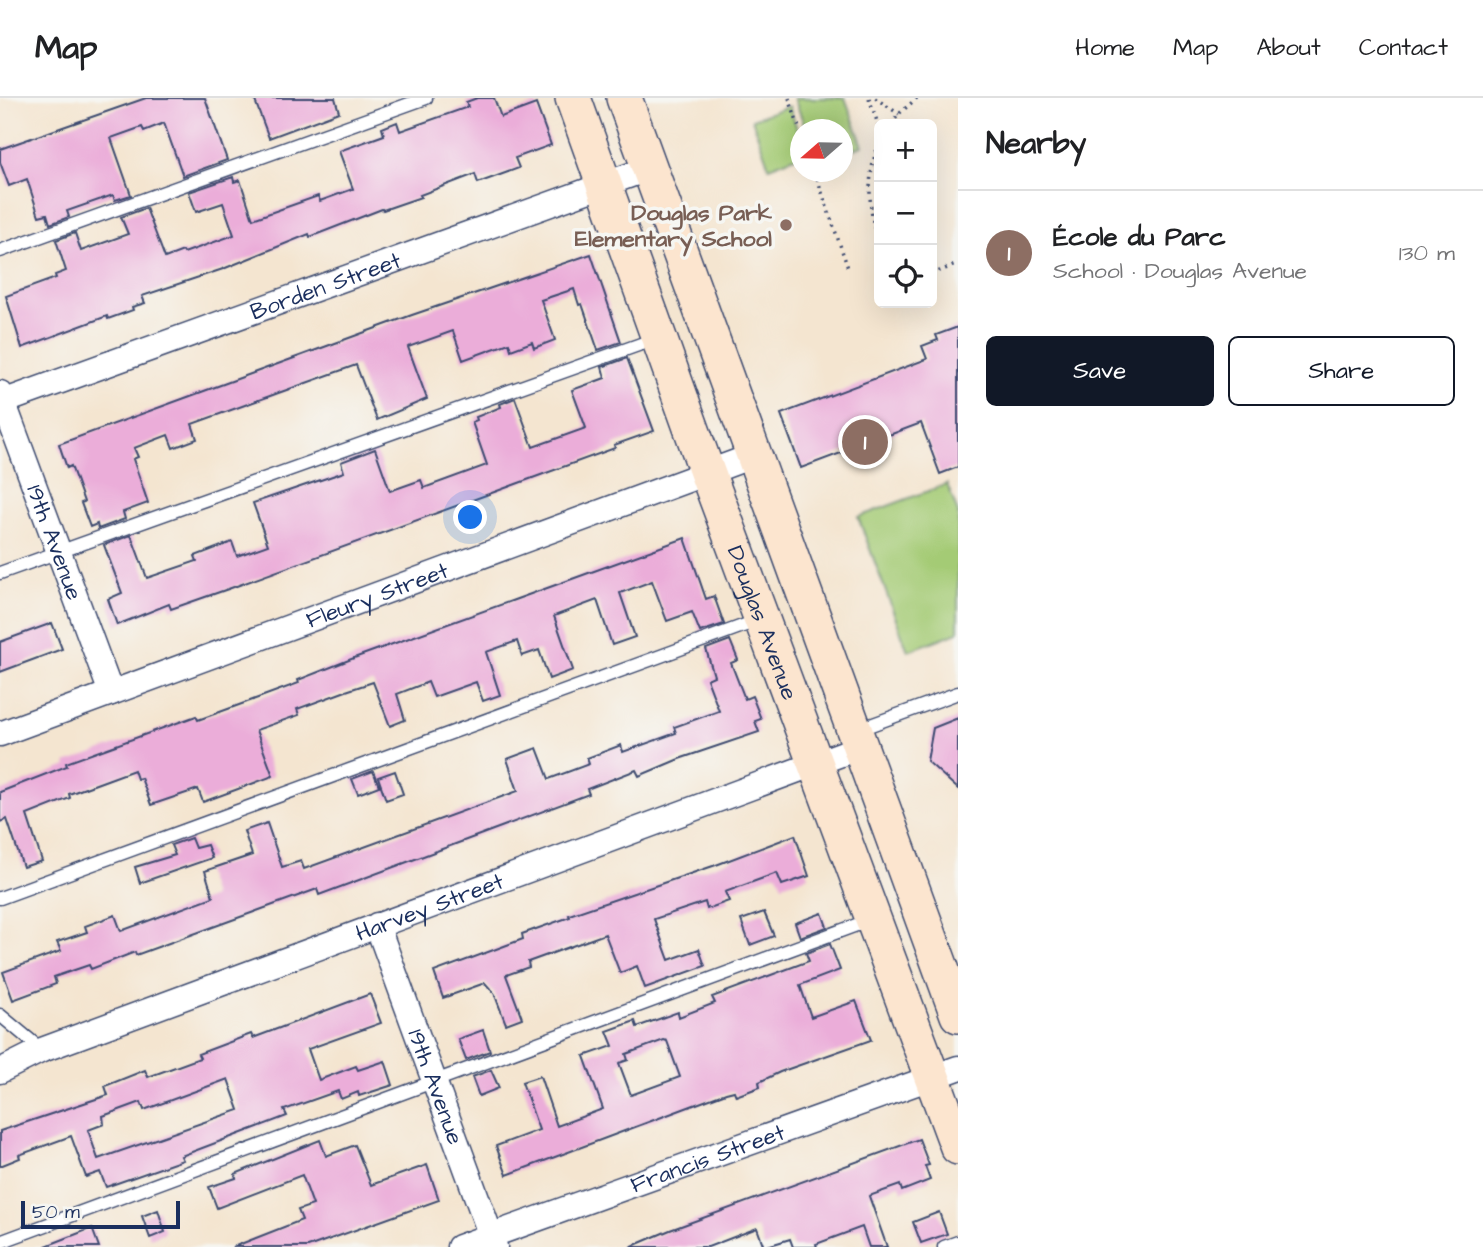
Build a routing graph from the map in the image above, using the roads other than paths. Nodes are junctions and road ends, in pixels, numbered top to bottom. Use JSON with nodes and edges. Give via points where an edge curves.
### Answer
{"nodes":[{"id":1,"x":426,"y":98,"type":"edge"},
{"id":2,"x":573,"y":98,"type":"edge"},
{"id":3,"x":624,"y":98,"type":"edge"},
{"id":4,"x":650,"y":168,"type":"junction"},
{"id":5,"x":604,"y":185,"type":"junction"},
{"id":6,"x":0,"y":251,"type":"edge"},
{"id":7,"x":659,"y":337,"type":"junction"},
{"id":8,"x":1,"y":399,"type":"edge"},
{"id":9,"x":755,"y":455,"type":"junction"},
{"id":10,"x":707,"y":472,"type":"junction"},
{"id":11,"x":60,"y":551,"type":"junction"},
{"id":12,"x":0,"y":573,"type":"edge"},
{"id":13,"x":762,"y":619,"type":"junction"},
{"id":14,"x":111,"y":693,"type":"junction"},
{"id":15,"x":958,"y":693,"type":"edge"},
{"id":16,"x":0,"y":734,"type":"edge"},
{"id":17,"x":857,"y":739,"type":"junction"},
{"id":18,"x":815,"y":764,"type":"junction"},
{"id":19,"x":0,"y":898,"type":"edge"},
{"id":20,"x":873,"y":919,"type":"junction"},
{"id":21,"x":377,"y":925,"type":"junction"},
{"id":22,"x":0,"y":1015,"type":"edge"},
{"id":23,"x":958,"y":1015,"type":"edge"},
{"id":24,"x":42,"y":1050,"type":"junction"},
{"id":25,"x":0,"y":1071,"type":"edge"},
{"id":26,"x":946,"y":1073,"type":"edge"},
{"id":27,"x":435,"y":1082,"type":"junction"},
{"id":28,"x":958,"y":1147,"type":"edge"},
{"id":29,"x":493,"y":1241,"type":"edge"},
{"id":30,"x":0,"y":1242,"type":"edge"},
{"id":31,"x":958,"y":1242,"type":"edge"},
{"id":32,"x":459,"y":1247,"type":"edge"},
{"id":33,"x":944,"y":1247,"type":"edge"}],
"edges":[{"from":1,"to":6,"type":"lane"},
{"from":2,"to":5,"type":"street","name":"Douglas Avenue"},
{"from":3,"to":4,"type":"street"},
{"from":4,"to":5,"type":"street","name":"Borden Street"},
{"from":4,"to":9,"type":"street"},
{"from":5,"to":7,"type":"street","name":"Douglas Avenue"},
{"from":5,"to":8,"type":"street","name":"Borden Street"},
{"from":7,"to":10,"type":"street","name":"Douglas Avenue"},
{"from":7,"to":11,"type":"lane"},
{"from":8,"to":11,"type":"street","name":"19th Avenue"},
{"from":9,"to":10,"type":"street","name":"Fleury Street"},
{"from":9,"to":17,"type":"street"},
{"from":10,"to":13,"type":"street","name":"Douglas Avenue"},
{"from":10,"to":14,"type":"street","name":"Fleury Street"},
{"from":11,"to":12,"type":"lane"},
{"from":11,"to":14,"type":"street","name":"19th Avenue"},
{"from":13,"to":18,"type":"street","name":"Douglas Avenue"},
{"from":13,"to":19,"type":"lane"},
{"from":14,"to":16,"type":"street","name":"Fleury Street"},
{"from":15,"to":17,"type":"lane"},
{"from":17,"to":18,"type":"street","name":"Harvey Street"},
{"from":17,"to":23,"type":"street"},
{"from":18,"to":20,"type":"street","name":"Douglas Avenue"},
{"from":18,"to":21,"type":"street","name":"Harvey Street"},
{"from":20,"to":26,"type":"street","name":"Douglas Avenue"},
{"from":20,"to":27,"type":"lane"},
{"from":21,"to":24,"type":"street","name":"Harvey Street"},
{"from":21,"to":27,"type":"street","name":"19th Avenue"},
{"from":22,"to":24,"type":"lane"},
{"from":24,"to":25,"type":"street","name":"Harvey Street"},
{"from":26,"to":28,"type":"street","name":"Douglas Avenue"},
{"from":26,"to":29,"type":"street","name":"Francis Street"},
{"from":27,"to":29,"type":"street","name":"19th Avenue"},
{"from":27,"to":30,"type":"lane"},
{"from":29,"to":32,"type":"street","name":"Francis Street"},
{"from":31,"to":33,"type":"lane"}]}
